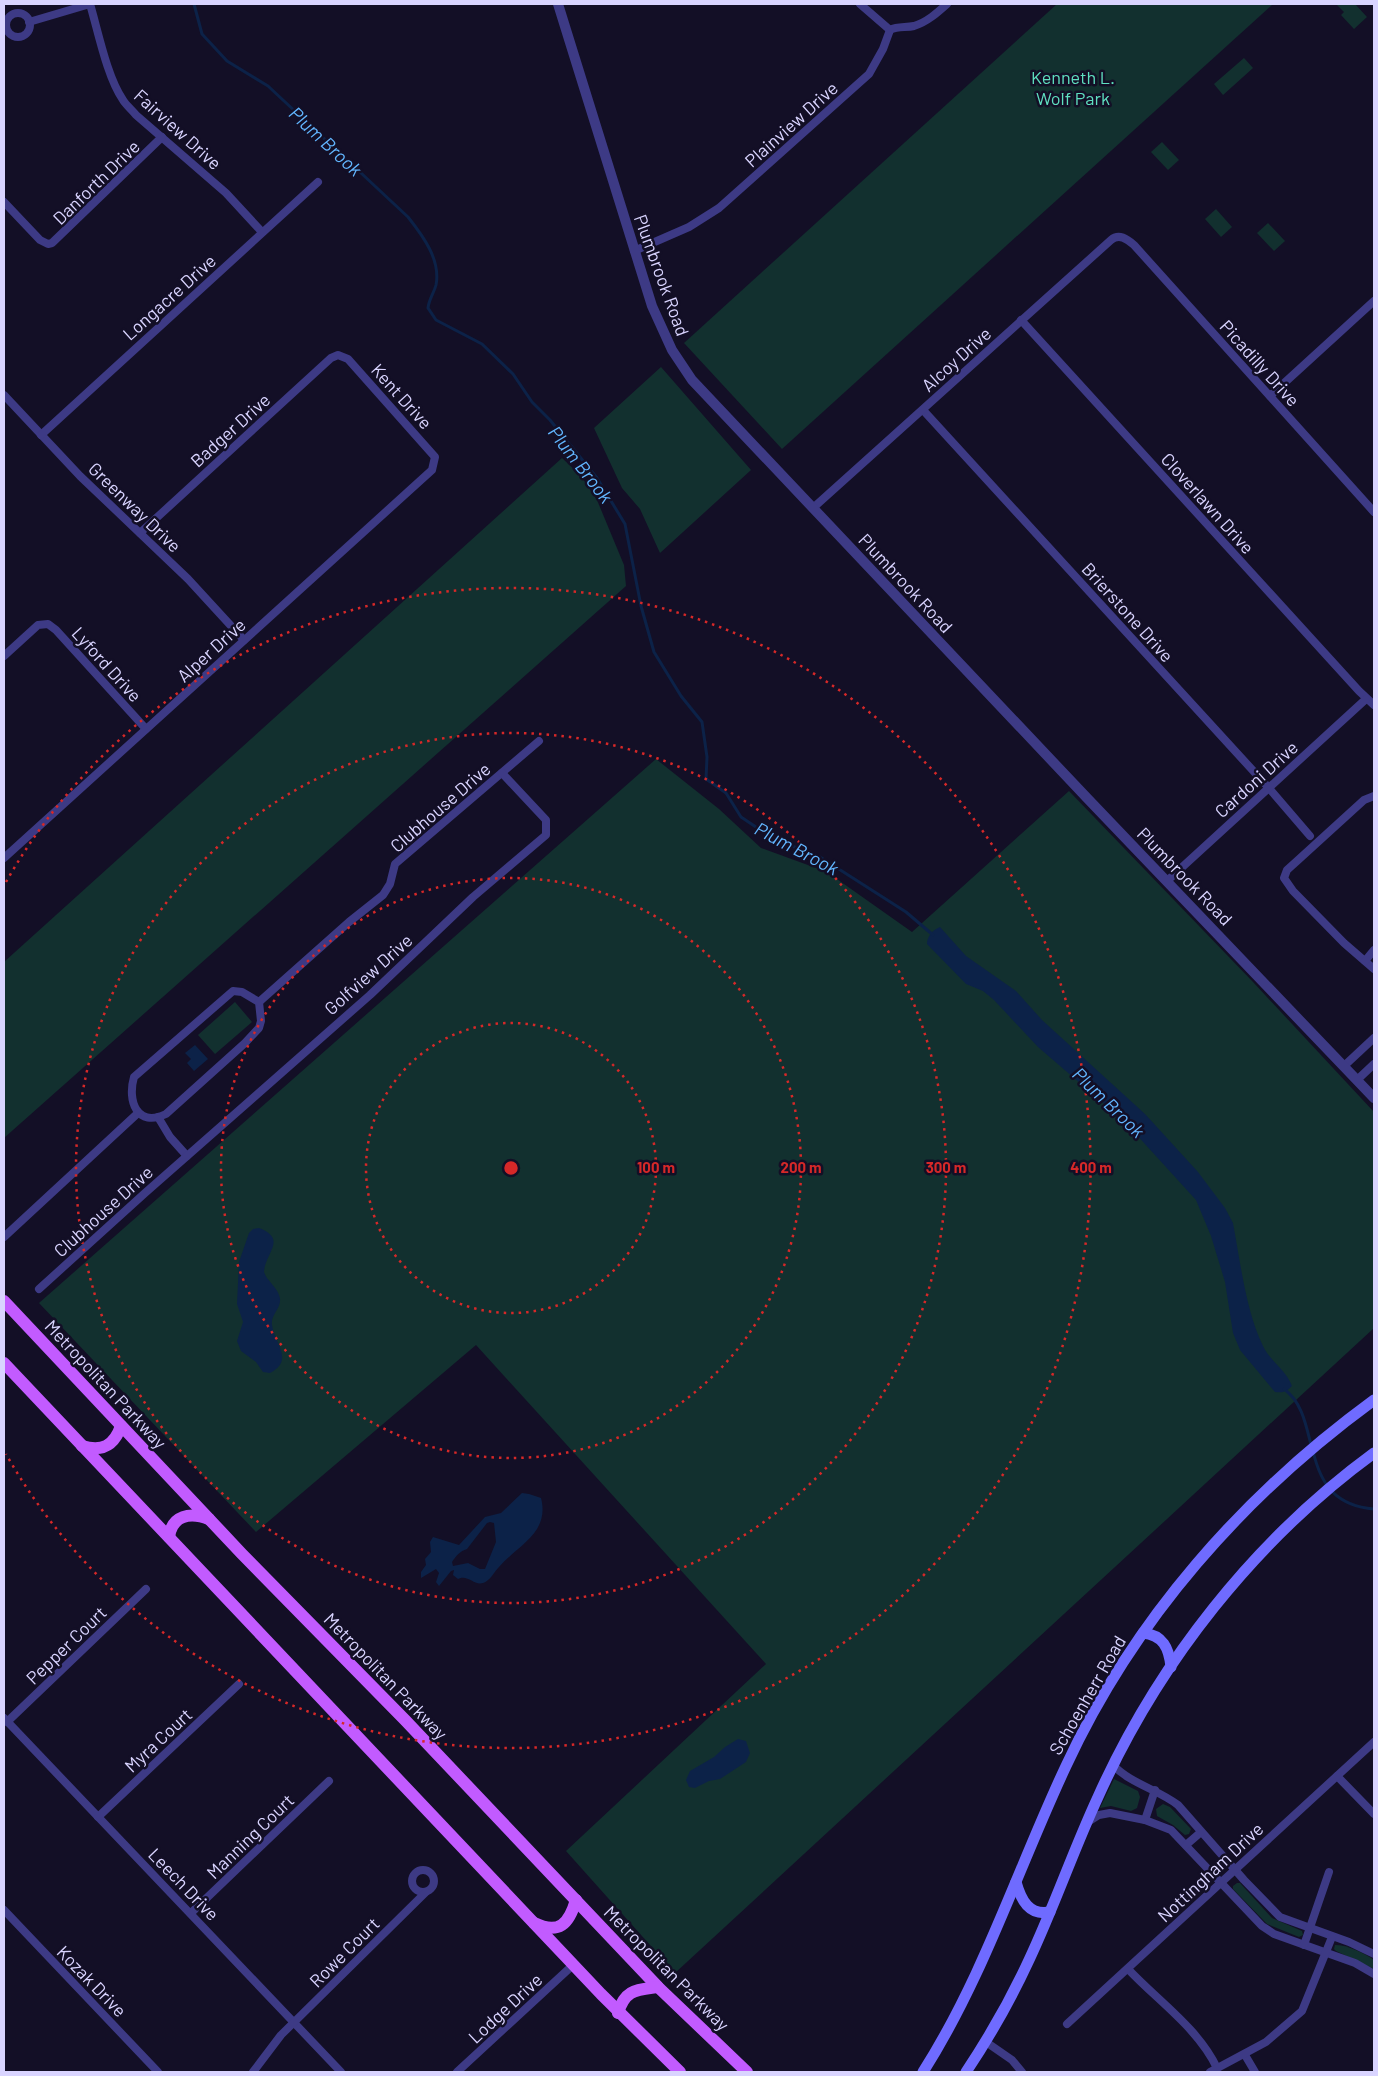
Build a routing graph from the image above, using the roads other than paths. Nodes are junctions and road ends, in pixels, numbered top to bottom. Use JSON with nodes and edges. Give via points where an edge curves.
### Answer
{"nodes":[{"id":1,"x":90,"y":4,"type":"edge"},
{"id":2,"x":558,"y":4,"type":"edge"},
{"id":3,"x":860,"y":4,"type":"edge"},
{"id":4,"x":947,"y":4,"type":"edge"},
{"id":5,"x":29,"y":22,"type":"dead end"},
{"id":6,"x":890,"y":30,"type":"junction"},
{"id":7,"x":162,"y":137,"type":"junction"},
{"id":8,"x":318,"y":182,"type":"dead end"},
{"id":9,"x":4,"y":202,"type":"edge"},
{"id":10,"x":262,"y":232,"type":"junction"},
{"id":11,"x":1122,"y":236,"type":"joint"},
{"id":12,"x":634,"y":251,"type":"junction"},
{"id":13,"x":1373,"y":305,"type":"edge"},
{"id":14,"x":1022,"y":320,"type":"junction"},
{"id":15,"x":342,"y":355,"type":"joint"},
{"id":16,"x":4,"y":395,"type":"edge"},
{"id":17,"x":1270,"y":396,"type":"junction"},
{"id":18,"x":923,"y":410,"type":"junction"},
{"id":19,"x":41,"y":435,"type":"junction"},
{"id":20,"x":435,"y":461,"type":"joint"},
{"id":21,"x":813,"y":508,"type":"junction"},
{"id":22,"x":1374,"y":512,"type":"edge"},
{"id":23,"x":140,"y":533,"type":"junction"},
{"id":24,"x":244,"y":640,"type":"junction"},
{"id":25,"x":4,"y":656,"type":"edge"},
{"id":26,"x":1366,"y":699,"type":"junction"},
{"id":27,"x":1374,"y":705,"type":"edge"},
{"id":28,"x":146,"y":729,"type":"junction"},
{"id":29,"x":540,"y":741,"type":"dead end"},
{"id":30,"x":502,"y":773,"type":"junction"},
{"id":31,"x":1268,"y":787,"type":"junction"},
{"id":32,"x":1372,"y":796,"type":"edge"},
{"id":33,"x":1310,"y":836,"type":"dead end"},
{"id":34,"x":4,"y":858,"type":"edge"},
{"id":35,"x":1167,"y":881,"type":"junction"},
{"id":36,"x":1374,"y":950,"type":"edge"},
{"id":37,"x":1365,"y":961,"type":"junction"},
{"id":38,"x":1374,"y":969,"type":"edge"},
{"id":39,"x":259,"y":1002,"type":"junction"},
{"id":40,"x":1374,"y":1038,"type":"edge"},
{"id":41,"x":1374,"y":1064,"type":"edge"},
{"id":42,"x":1344,"y":1066,"type":"junction"},
{"id":43,"x":1357,"y":1080,"type":"junction"},
{"id":44,"x":1374,"y":1098,"type":"edge"},
{"id":45,"x":138,"y":1113,"type":"junction"},
{"id":46,"x":158,"y":1118,"type":"junction"},
{"id":47,"x":187,"y":1156,"type":"junction"},
{"id":48,"x":4,"y":1237,"type":"edge"},
{"id":49,"x":39,"y":1289,"type":"dead end"},
{"id":50,"x":4,"y":1301,"type":"edge"},
{"id":51,"x":4,"y":1363,"type":"edge"},
{"id":52,"x":1374,"y":1400,"type":"edge"},
{"id":53,"x":121,"y":1426,"type":"junction"},
{"id":54,"x":82,"y":1446,"type":"junction"},
{"id":55,"x":1372,"y":1454,"type":"edge"},
{"id":56,"x":209,"y":1519,"type":"junction"},
{"id":57,"x":169,"y":1538,"type":"junction"},
{"id":58,"x":146,"y":1589,"type":"dead end"},
{"id":59,"x":1143,"y":1634,"type":"junction"},
{"id":60,"x":1171,"y":1667,"type":"junction"},
{"id":61,"x":239,"y":1684,"type":"dead end"},
{"id":62,"x":5,"y":1720,"type":"edge"},
{"id":63,"x":1374,"y":1742,"type":"edge"},
{"id":64,"x":1113,"y":1765,"type":"junction"},
{"id":65,"x":1337,"y":1776,"type":"junction"},
{"id":66,"x":329,"y":1781,"type":"dead end"},
{"id":67,"x":1155,"y":1790,"type":"junction"},
{"id":68,"x":1374,"y":1814,"type":"edge"},
{"id":69,"x":98,"y":1817,"type":"junction"},
{"id":70,"x":1145,"y":1820,"type":"junction"},
{"id":71,"x":1086,"y":1823,"type":"junction"},
{"id":72,"x":1201,"y":1832,"type":"junction"},
{"id":73,"x":1186,"y":1845,"type":"junction"},
{"id":74,"x":1234,"y":1870,"type":"junction"},
{"id":75,"x":1330,"y":1872,"type":"dead end"},
{"id":76,"x":1016,"y":1882,"type":"junction"},
{"id":77,"x":1221,"y":1882,"type":"junction"},
{"id":78,"x":413,"y":1887,"type":"junction"},
{"id":79,"x":426,"y":1892,"type":"junction"},
{"id":80,"x":576,"y":1900,"type":"junction"},
{"id":81,"x":415,"y":1901,"type":"junction"},
{"id":82,"x":4,"y":1910,"type":"edge"},
{"id":83,"x":1050,"y":1912,"type":"junction"},
{"id":84,"x":190,"y":1913,"type":"junction"},
{"id":85,"x":532,"y":1922,"type":"junction"},
{"id":86,"x":1310,"y":1929,"type":"junction"},
{"id":87,"x":1332,"y":1937,"type":"junction"},
{"id":88,"x":1304,"y":1945,"type":"junction"},
{"id":89,"x":1326,"y":1952,"type":"junction"},
{"id":90,"x":1374,"y":1954,"type":"edge"},
{"id":91,"x":573,"y":1965,"type":"junction"},
{"id":92,"x":1128,"y":1969,"type":"junction"},
{"id":93,"x":1374,"y":1974,"type":"edge"},
{"id":94,"x":658,"y":1987,"type":"junction"},
{"id":95,"x":618,"y":2013,"type":"junction"},
{"id":96,"x":294,"y":2023,"type":"junction"},
{"id":97,"x":1067,"y":2024,"type":"dead end"},
{"id":98,"x":986,"y":2042,"type":"junction"},
{"id":99,"x":1245,"y":2054,"type":"junction"},
{"id":100,"x":926,"y":2069,"type":"edge"},
{"id":101,"x":1214,"y":2070,"type":"edge"},
{"id":102,"x":158,"y":2072,"type":"edge"},
{"id":103,"x":253,"y":2072,"type":"edge"},
{"id":104,"x":341,"y":2072,"type":"edge"},
{"id":105,"x":457,"y":2072,"type":"edge"},
{"id":106,"x":680,"y":2072,"type":"edge"},
{"id":107,"x":747,"y":2072,"type":"edge"},
{"id":108,"x":966,"y":2072,"type":"edge"},
{"id":109,"x":1022,"y":2072,"type":"edge"},
{"id":110,"x":1255,"y":2072,"type":"edge"}],
"edges":[{"from":1,"to":5,"type":"street"},
{"from":1,"to":7,"type":"street","name":"Fairview Drive","via":[[123,100]]},
{"from":2,"to":12,"type":"street","name":"Plumbrook Road"},
{"from":3,"to":6,"type":"street"},
{"from":4,"to":6,"type":"street","via":[[921,23]]},
{"from":6,"to":12,"type":"street","name":"Plainview Drive","via":[[868,74],[745,186],[689,227]]},
{"from":7,"to":9,"type":"street","name":"Danforth Drive","via":[[52,243],[40,240]]},
{"from":7,"to":10,"type":"street","name":"Fairview Drive","via":[[226,192]]},
{"from":8,"to":10,"type":"street","name":"Longacre Drive"},
{"from":10,"to":19,"type":"street","name":"Longacre Drive"},
{"from":11,"to":14,"type":"street","name":"Alcoy Drive","via":[[1115,237]]},
{"from":11,"to":17,"type":"street","name":"Picadilly Drive","via":[[1134,245]]},
{"from":12,"to":21,"type":"street","name":"Plumbrook Road","via":[[662,330],[682,365],[709,400]]},
{"from":13,"to":17,"type":"street"},
{"from":14,"to":18,"type":"street","name":"Alcoy Drive"},
{"from":14,"to":26,"type":"street","name":"Cloverlawn Drive"},
{"from":15,"to":20,"type":"street","name":"Kent Drive","via":[[433,453]]},
{"from":15,"to":23,"type":"street","name":"Badger Drive","via":[[331,358]]},
{"from":16,"to":19,"type":"street","name":"Greenway Drive"},
{"from":17,"to":22,"type":"street","name":"Picadilly Drive"},
{"from":18,"to":21,"type":"street","name":"Alcoy Drive"},
{"from":18,"to":31,"type":"street","name":"Brierstone Drive"},
{"from":19,"to":23,"type":"street","name":"Greenway Drive"},
{"from":20,"to":24,"type":"street","name":"Alper Drive","via":[[432,470]]},
{"from":21,"to":35,"type":"street","name":"Plumbrook Road"},
{"from":23,"to":24,"type":"street","name":"Greenway Drive"},
{"from":24,"to":28,"type":"street","name":"Alper Drive"},
{"from":25,"to":28,"type":"street","name":"Lyford Drive","via":[[34,628],[48,624]]},
{"from":26,"to":27,"type":"street","name":"Cloverlawn Drive"},
{"from":26,"to":31,"type":"street","name":"Cardoni Drive"},
{"from":28,"to":34,"type":"street","name":"Alper Drive"},
{"from":29,"to":30,"type":"street","name":"Clubhouse Drive"},
{"from":30,"to":39,"type":"street","name":"Clubhouse Drive","via":[[395,864],[390,884],[383,895]]},
{"from":30,"to":47,"type":"street","name":"Golfview Drive","via":[[546,820],[546,835]]},
{"from":31,"to":33,"type":"street","name":"Brierstone Drive"},
{"from":31,"to":35,"type":"street","name":"Cardoni Drive"},
{"from":32,"to":37,"type":"street","via":[[1287,870],[1284,878],[1331,930]]},
{"from":35,"to":42,"type":"street","name":"Plumbrook Road"},
{"from":36,"to":37,"type":"street"},
{"from":37,"to":38,"type":"street"},
{"from":39,"to":45,"type":"street","via":[[242,992],[233,992],[141,1070],[134,1077],[131,1088],[132,1103]]},
{"from":39,"to":46,"type":"street","via":[[259,1028]]},
{"from":40,"to":42,"type":"street"},
{"from":41,"to":43,"type":"street"},
{"from":42,"to":43,"type":"street","name":"Plumbrook Road"},
{"from":43,"to":44,"type":"street","name":"Plumbrook Road"},
{"from":45,"to":46,"type":"street"},
{"from":45,"to":48,"type":"street"},
{"from":46,"to":47,"type":"street","via":[[170,1138]]},
{"from":47,"to":49,"type":"street","name":"Clubhouse Drive"},
{"from":50,"to":53,"type":"main road","name":"Metropolitan Parkway"},
{"from":51,"to":54,"type":"main road"},
{"from":52,"to":59,"type":"main road","name":"Schoenherr Road","via":[[1299,1460],[1249,1507],[1213,1544]]},
{"from":53,"to":54,"type":"main road","via":[[116,1439],[108,1446],[97,1449]]},
{"from":53,"to":56,"type":"main road","name":"Metropolitan Parkway"},
{"from":54,"to":57,"type":"main road"},
{"from":55,"to":60,"type":"main road","via":[[1284,1531],[1241,1576]]},
{"from":56,"to":57,"type":"main road","via":[[184,1516],[173,1524]]},
{"from":56,"to":80,"type":"main road","name":"Metropolitan Parkway"},
{"from":57,"to":85,"type":"main road"},
{"from":58,"to":62,"type":"street","name":"Pepper Court"},
{"from":59,"to":60,"type":"main road","via":[[1156,1636],[1164,1643]]},
{"from":59,"to":76,"type":"main road","name":"Schoenherr Road","via":[[1075,1748]]},
{"from":60,"to":64,"type":"main road"},
{"from":61,"to":69,"type":"street","name":"Myra Court"},
{"from":62,"to":69,"type":"street","name":"Leech Drive"},
{"from":63,"to":65,"type":"street","name":"Nottingham Drive"},
{"from":64,"to":67,"type":"street","via":[[1131,1780]]},
{"from":64,"to":71,"type":"main road"},
{"from":65,"to":68,"type":"street"},
{"from":65,"to":74,"type":"street","name":"Nottingham Drive"},
{"from":66,"to":84,"type":"street","name":"Manning Court"},
{"from":67,"to":70,"type":"street"},
{"from":67,"to":72,"type":"street","via":[[1178,1805]]},
{"from":69,"to":84,"type":"street","name":"Leech Drive"},
{"from":70,"to":71,"type":"street","via":[[1110,1813]]},
{"from":70,"to":73,"type":"street","via":[[1171,1830]]},
{"from":71,"to":83,"type":"main road"},
{"from":72,"to":73,"type":"street"},
{"from":72,"to":74,"type":"street"},
{"from":73,"to":77,"type":"street"},
{"from":74,"to":77,"type":"street","name":"Nottingham Drive"},
{"from":74,"to":86,"type":"street","via":[[1280,1917]]},
{"from":75,"to":86,"type":"street"},
{"from":76,"to":83,"type":"main road","via":[[1028,1906],[1038,1913]]},
{"from":76,"to":100,"type":"main road","name":"Schoenherr Road","via":[[970,1987]]},
{"from":77,"to":88,"type":"street","via":[[1262,1926]]},
{"from":77,"to":92,"type":"street","name":"Nottingham Drive"},
{"from":78,"to":79,"type":"street","via":[[419,1892]]},
{"from":78,"to":79,"type":"street","via":[[414,1873],[428,1870],[434,1880]]},
{"from":78,"to":81,"type":"street"},
{"from":79,"to":81,"type":"street","name":"Rowe Court"},
{"from":80,"to":85,"type":"main road","via":[[569,1918],[559,1927],[544,1928]]},
{"from":80,"to":94,"type":"main road","name":"Metropolitan Parkway"},
{"from":81,"to":96,"type":"street","name":"Rowe Court"},
{"from":82,"to":102,"type":"street","name":"Kozak Drive"},
{"from":83,"to":98,"type":"main road","via":[[1020,1979]]},
{"from":84,"to":96,"type":"street","name":"Leech Drive"},
{"from":85,"to":91,"type":"main road"},
{"from":86,"to":87,"type":"street"},
{"from":86,"to":88,"type":"street"},
{"from":87,"to":89,"type":"street"},
{"from":87,"to":90,"type":"street"},
{"from":88,"to":89,"type":"street"},
{"from":89,"to":93,"type":"street"},
{"from":89,"to":99,"type":"street","via":[[1302,2011],[1266,2042]]},
{"from":91,"to":95,"type":"main road"},
{"from":91,"to":105,"type":"street","name":"Lodge Drive"},
{"from":92,"to":97,"type":"street","name":"Nottingham Drive"},
{"from":92,"to":101,"type":"street","via":[[1197,2037],[1208,2052]]},
{"from":94,"to":95,"type":"main road","via":[[631,1993],[623,1999]]},
{"from":94,"to":107,"type":"main road","name":"Metropolitan Parkway"},
{"from":95,"to":106,"type":"main road"},
{"from":96,"to":103,"type":"street","name":"Rowe Court","via":[[274,2043]]},
{"from":96,"to":104,"type":"street","name":"Leech Drive"},
{"from":98,"to":108,"type":"main road"},
{"from":98,"to":109,"type":"street","via":[[1012,2060]]},
{"from":99,"to":101,"type":"street"},
{"from":99,"to":110,"type":"street"}]}
